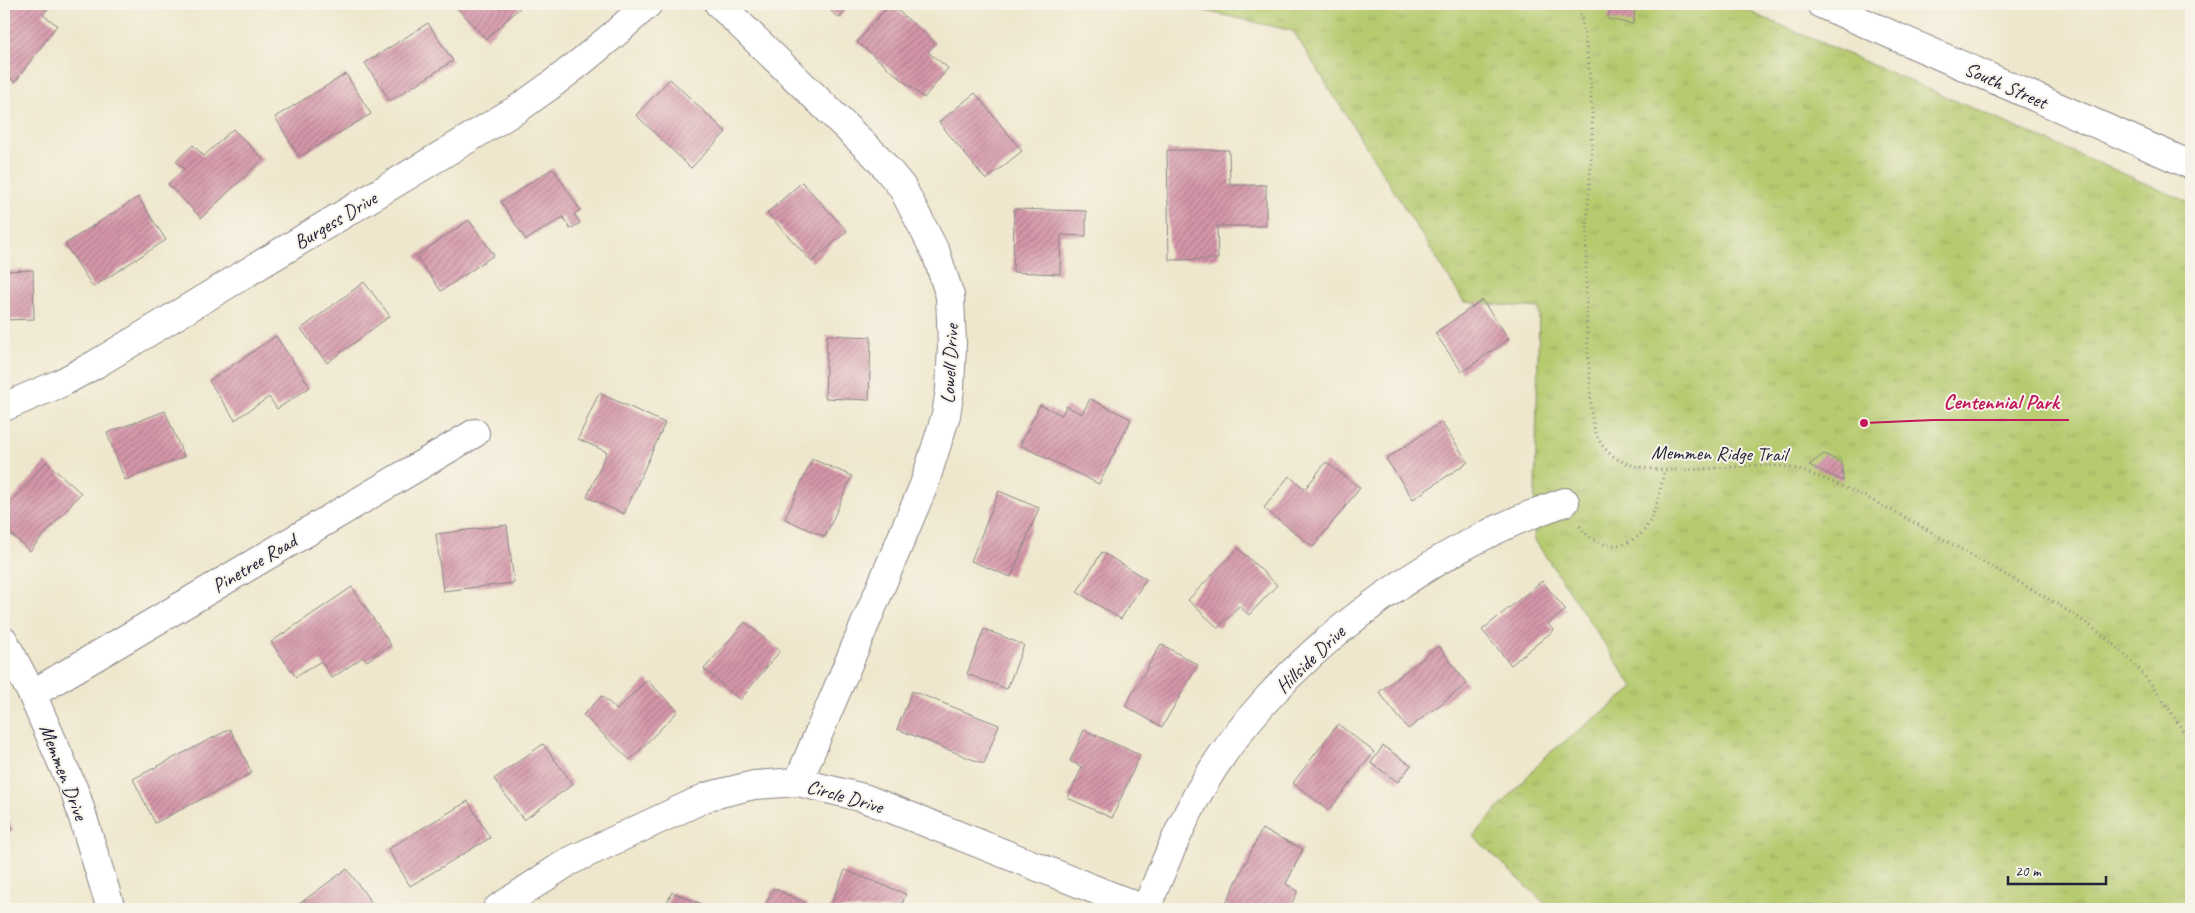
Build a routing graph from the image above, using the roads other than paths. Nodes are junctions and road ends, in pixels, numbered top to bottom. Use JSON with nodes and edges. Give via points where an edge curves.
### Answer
{"nodes":[{"id":1,"x":648,"y":4,"type":"edge"},
{"id":2,"x":719,"y":4,"type":"edge"},
{"id":3,"x":1821,"y":4,"type":"edge"},
{"id":4,"x":2191,"y":165,"type":"edge"},
{"id":5,"x":4,"y":407,"type":"edge"},
{"id":6,"x":475,"y":433,"type":"dead end"},
{"id":7,"x":1565,"y":502,"type":"road end"},
{"id":8,"x":4,"y":641,"type":"edge"},
{"id":9,"x":32,"y":694,"type":"junction"},
{"id":10,"x":798,"y":782,"type":"junction"},
{"id":11,"x":111,"y":909,"type":"edge"},
{"id":12,"x":498,"y":909,"type":"edge"},
{"id":13,"x":1145,"y":909,"type":"edge"}],
"edges":[{"from":1,"to":5,"type":"street","name":"Burgess Drive","via":[[555,83],[519,108],[96,364]]},
{"from":2,"to":10,"type":"street","name":"Lowell Drive","via":[[878,158],[902,187],[936,253],[950,296],[950,389],[938,443],[924,485]]},
{"from":3,"to":4,"type":"street","name":"South Street"},
{"from":6,"to":9,"type":"street","name":"Pinetree Road"},
{"from":7,"to":13,"type":"street","name":"Hillside Drive","via":[[1500,526],[1424,570],[1354,617],[1307,658],[1232,741],[1174,840]]},
{"from":8,"to":9,"type":"street","name":"Memmen Drive"},
{"from":9,"to":11,"type":"street","name":"Memmen Drive","via":[[76,795]]},
{"from":10,"to":12,"type":"street","name":"Circle Drive","via":[[754,785],[709,796],[568,862]]},
{"from":10,"to":13,"type":"street","name":"Circle Drive","via":[[864,798]]}]}
